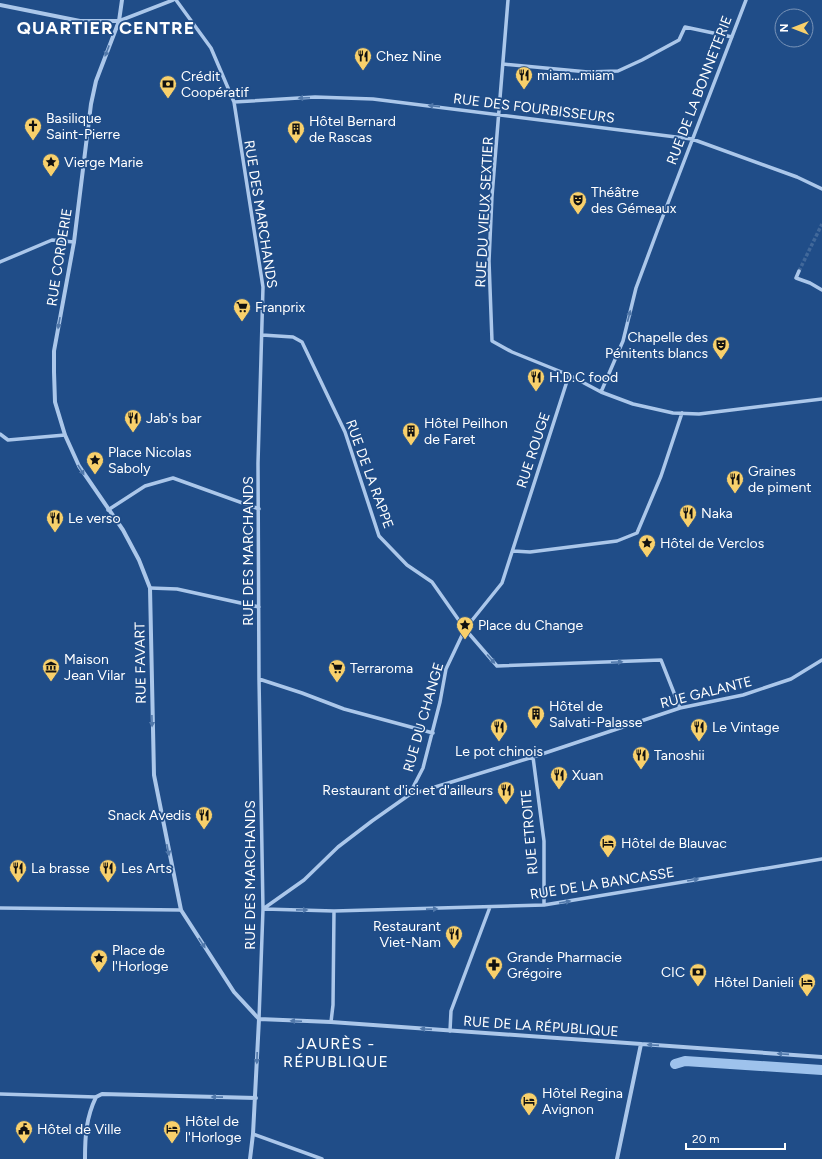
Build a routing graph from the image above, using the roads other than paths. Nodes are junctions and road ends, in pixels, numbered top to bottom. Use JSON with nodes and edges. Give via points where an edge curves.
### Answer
{"nodes":[{"id":1,"x":122,"y":0,"type":"edge"},
{"id":2,"x":173,"y":0,"type":"edge"},
{"id":3,"x":176,"y":0,"type":"edge"},
{"id":4,"x":508,"y":0,"type":"edge"},
{"id":5,"x":746,"y":0,"type":"edge"},
{"id":6,"x":0,"y":5,"type":"edge"},
{"id":7,"x":119,"y":21,"type":"junction"},
{"id":8,"x":732,"y":37,"type":"junction"},
{"id":9,"x":503,"y":64,"type":"junction"},
{"id":10,"x":234,"y":102,"type":"junction"},
{"id":11,"x":500,"y":114,"type":"junction"},
{"id":12,"x":692,"y":139,"type":"junction"},
{"id":13,"x":822,"y":189,"type":"edge"},
{"id":14,"x":74,"y":242,"type":"junction"},
{"id":15,"x":0,"y":262,"type":"edge"},
{"id":16,"x":799,"y":271,"type":"dead end"},
{"id":17,"x":822,"y":290,"type":"edge"},
{"id":18,"x":262,"y":334,"type":"junction"},
{"id":19,"x":569,"y":375,"type":"junction"},
{"id":20,"x":601,"y":392,"type":"junction"},
{"id":21,"x":822,"y":399,"type":"edge"},
{"id":22,"x":682,"y":414,"type":"junction"},
{"id":23,"x":0,"y":434,"type":"edge"},
{"id":24,"x":65,"y":435,"type":"junction"},
{"id":25,"x":259,"y":509,"type":"junction"},
{"id":26,"x":108,"y":510,"type":"junction"},
{"id":27,"x":513,"y":551,"type":"junction"},
{"id":28,"x":150,"y":588,"type":"junction"},
{"id":29,"x":259,"y":607,"type":"junction"},
{"id":30,"x":465,"y":629,"type":"junction"},
{"id":31,"x":822,"y":660,"type":"edge"},
{"id":32,"x":259,"y":679,"type":"junction"},
{"id":33,"x":680,"y":708,"type":"junction"},
{"id":34,"x":433,"y":733,"type":"junction"},
{"id":35,"x":533,"y":757,"type":"junction"},
{"id":36,"x":409,"y":795,"type":"junction"},
{"id":37,"x":822,"y":859,"type":"edge"},
{"id":38,"x":544,"y":905,"type":"junction"},
{"id":39,"x":490,"y":907,"type":"junction"},
{"id":40,"x":0,"y":908,"type":"edge"},
{"id":41,"x":263,"y":909,"type":"junction"},
{"id":42,"x":181,"y":910,"type":"junction"},
{"id":43,"x":334,"y":911,"type":"junction"},
{"id":44,"x":259,"y":1019,"type":"junction"},
{"id":45,"x":331,"y":1022,"type":"junction"},
{"id":46,"x":450,"y":1031,"type":"junction"},
{"id":47,"x":641,"y":1044,"type":"junction"},
{"id":48,"x":822,"y":1057,"type":"edge"},
{"id":49,"x":0,"y":1094,"type":"edge"},
{"id":50,"x":96,"y":1097,"type":"junction"},
{"id":51,"x":256,"y":1098,"type":"junction"},
{"id":52,"x":253,"y":1134,"type":"junction"},
{"id":53,"x":85,"y":1159,"type":"edge"},
{"id":54,"x":250,"y":1159,"type":"edge"},
{"id":55,"x":322,"y":1159,"type":"edge"},
{"id":56,"x":617,"y":1159,"type":"edge"}],
"edges":[{"from":1,"to":7,"type":"street","name":"RUE CORDERIE"},
{"from":2,"to":7,"type":"street"},
{"from":3,"to":10,"type":"street","name":"RUE DES MARCHANDS","via":[[212,48]]},
{"from":4,"to":9,"type":"street","name":"RUE DU VIEUX SEXTIER"},
{"from":5,"to":8,"type":"street","name":"RUE DE LA BONNETERIE"},
{"from":6,"to":7,"type":"street","via":[[80,21]]},
{"from":7,"to":14,"type":"street","name":"RUE CORDERIE","one_way":true,"via":[[96,81],[91,104]]},
{"from":8,"to":9,"type":"street","via":[[685,27],[679,40],[618,71],[588,72]]},
{"from":8,"to":12,"type":"street","name":"RUE DE LA BONNETERIE"},
{"from":9,"to":11,"type":"street","name":"RUE DU VIEUX SEXTIER"},
{"from":11,"to":10,"type":"street","name":"RUE DES FOURBISSEURS","one_way":true,"via":[[373,99],[315,97]]},
{"from":10,"to":18,"type":"street","name":"RUE DES MARCHANDS","via":[[252,230],[263,287]]},
{"from":11,"to":12,"type":"street","name":"RUE DES FOURBISSEURS"},
{"from":11,"to":19,"type":"street","name":"RUE DU VIEUX SEXTIER","via":[[489,261],[492,341]]},
{"from":12,"to":13,"type":"street","name":"RUE DES FOURBISSEURS","via":[[754,160]]},
{"from":20,"to":12,"type":"street","name":"RUE DE LA BONNETERIE","one_way":true,"via":[[623,341],[636,288]]},
{"from":14,"to":15,"type":"street","via":[[52,240]]},
{"from":14,"to":24,"type":"street","name":"RUE CORDERIE","one_way":true,"via":[[54,351],[55,402]]},
{"from":16,"to":17,"type":"street","via":[[796,278]]},
{"from":18,"to":25,"type":"street","name":"RUE DES MARCHANDS","via":[[258,416]]},
{"from":18,"to":30,"type":"street","name":"RUE DE LA RAPPE","via":[[293,337],[302,342],[345,432],[379,536],[407,565],[432,582]]},
{"from":19,"to":20,"type":"street"},
{"from":19,"to":27,"type":"street","name":"RUE ROUGE"},
{"from":20,"to":22,"type":"street","via":[[633,404]]},
{"from":21,"to":22,"type":"street"},
{"from":22,"to":27,"type":"street","via":[[638,533],[616,541],[530,552]]},
{"from":23,"to":24,"type":"street","via":[[8,440]]},
{"from":24,"to":26,"type":"street","name":"RUE FAVART","one_way":true,"via":[[78,466]]},
{"from":25,"to":26,"type":"street","via":[[173,478],[145,486]]},
{"from":25,"to":29,"type":"street","name":"RUE DES MARCHANDS"},
{"from":26,"to":28,"type":"street","name":"RUE FAVART","via":[[123,530]]},
{"from":27,"to":30,"type":"street","name":"RUE ROUGE","via":[[502,582]]},
{"from":28,"to":29,"type":"street","via":[[177,589]]},
{"from":28,"to":42,"type":"street","name":"RUE FAVART","one_way":true,"via":[[154,775]]},
{"from":29,"to":32,"type":"street","name":"RUE DES MARCHANDS"},
{"from":30,"to":33,"type":"street","name":"RUE DE LA RAPPE","one_way":true,"via":[[497,666],[661,660]]},
{"from":30,"to":34,"type":"street","name":"RUE DU CHANGE","via":[[446,669]]},
{"from":31,"to":33,"type":"street","name":"RUE GALANTE","via":[[791,679],[743,695]]},
{"from":32,"to":34,"type":"street","via":[[302,692],[344,709]]},
{"from":32,"to":41,"type":"street","name":"RUE DES MARCHANDS"},
{"from":33,"to":35,"type":"street","name":"RUE GALANTE"},
{"from":34,"to":36,"type":"street","name":"RUE DU CHANGE","via":[[423,768]]},
{"from":35,"to":36,"type":"street","name":"RUE GALANTE"},
{"from":35,"to":38,"type":"street","name":"RUE ETROITE","via":[[544,841]]},
{"from":36,"to":41,"type":"street","name":"RUE DU CHANGE","via":[[372,820],[338,847],[304,880]]},
{"from":38,"to":37,"type":"street","name":"RUE DE LA BANCASSE","one_way":true},
{"from":38,"to":39,"type":"street","name":"RUE DE LA BANCASSE"},
{"from":43,"to":39,"type":"street","name":"RUE DE LA BANCASSE","one_way":true},
{"from":39,"to":46,"type":"street","via":[[451,1011]]},
{"from":40,"to":42,"type":"street"},
{"from":41,"to":43,"type":"street","name":"RUE DE LA BANCASSE","one_way":true},
{"from":41,"to":44,"type":"street","name":"RUE DES MARCHANDS"},
{"from":42,"to":44,"type":"street","one_way":true,"via":[[234,992]]},
{"from":43,"to":45,"type":"street"},
{"from":45,"to":44,"type":"street","name":"RUE DE LA RÉPUBLIQUE","one_way":true},
{"from":44,"to":51,"type":"street","one_way":true},
{"from":46,"to":45,"type":"street","name":"RUE DE LA RÉPUBLIQUE","one_way":true},
{"from":46,"to":47,"type":"street","name":"RUE DE LA RÉPUBLIQUE"},
{"from":48,"to":47,"type":"street","name":"RUE DE LA RÉPUBLIQUE","one_way":true},
{"from":47,"to":56,"type":"street"},
{"from":49,"to":50,"type":"street"},
{"from":51,"to":50,"type":"street","one_way":true,"via":[[102,1094]]},
{"from":50,"to":53,"type":"street","via":[[86,1126]]},
{"from":51,"to":52,"type":"street"},
{"from":52,"to":54,"type":"street"},
{"from":52,"to":55,"type":"street"}]}
